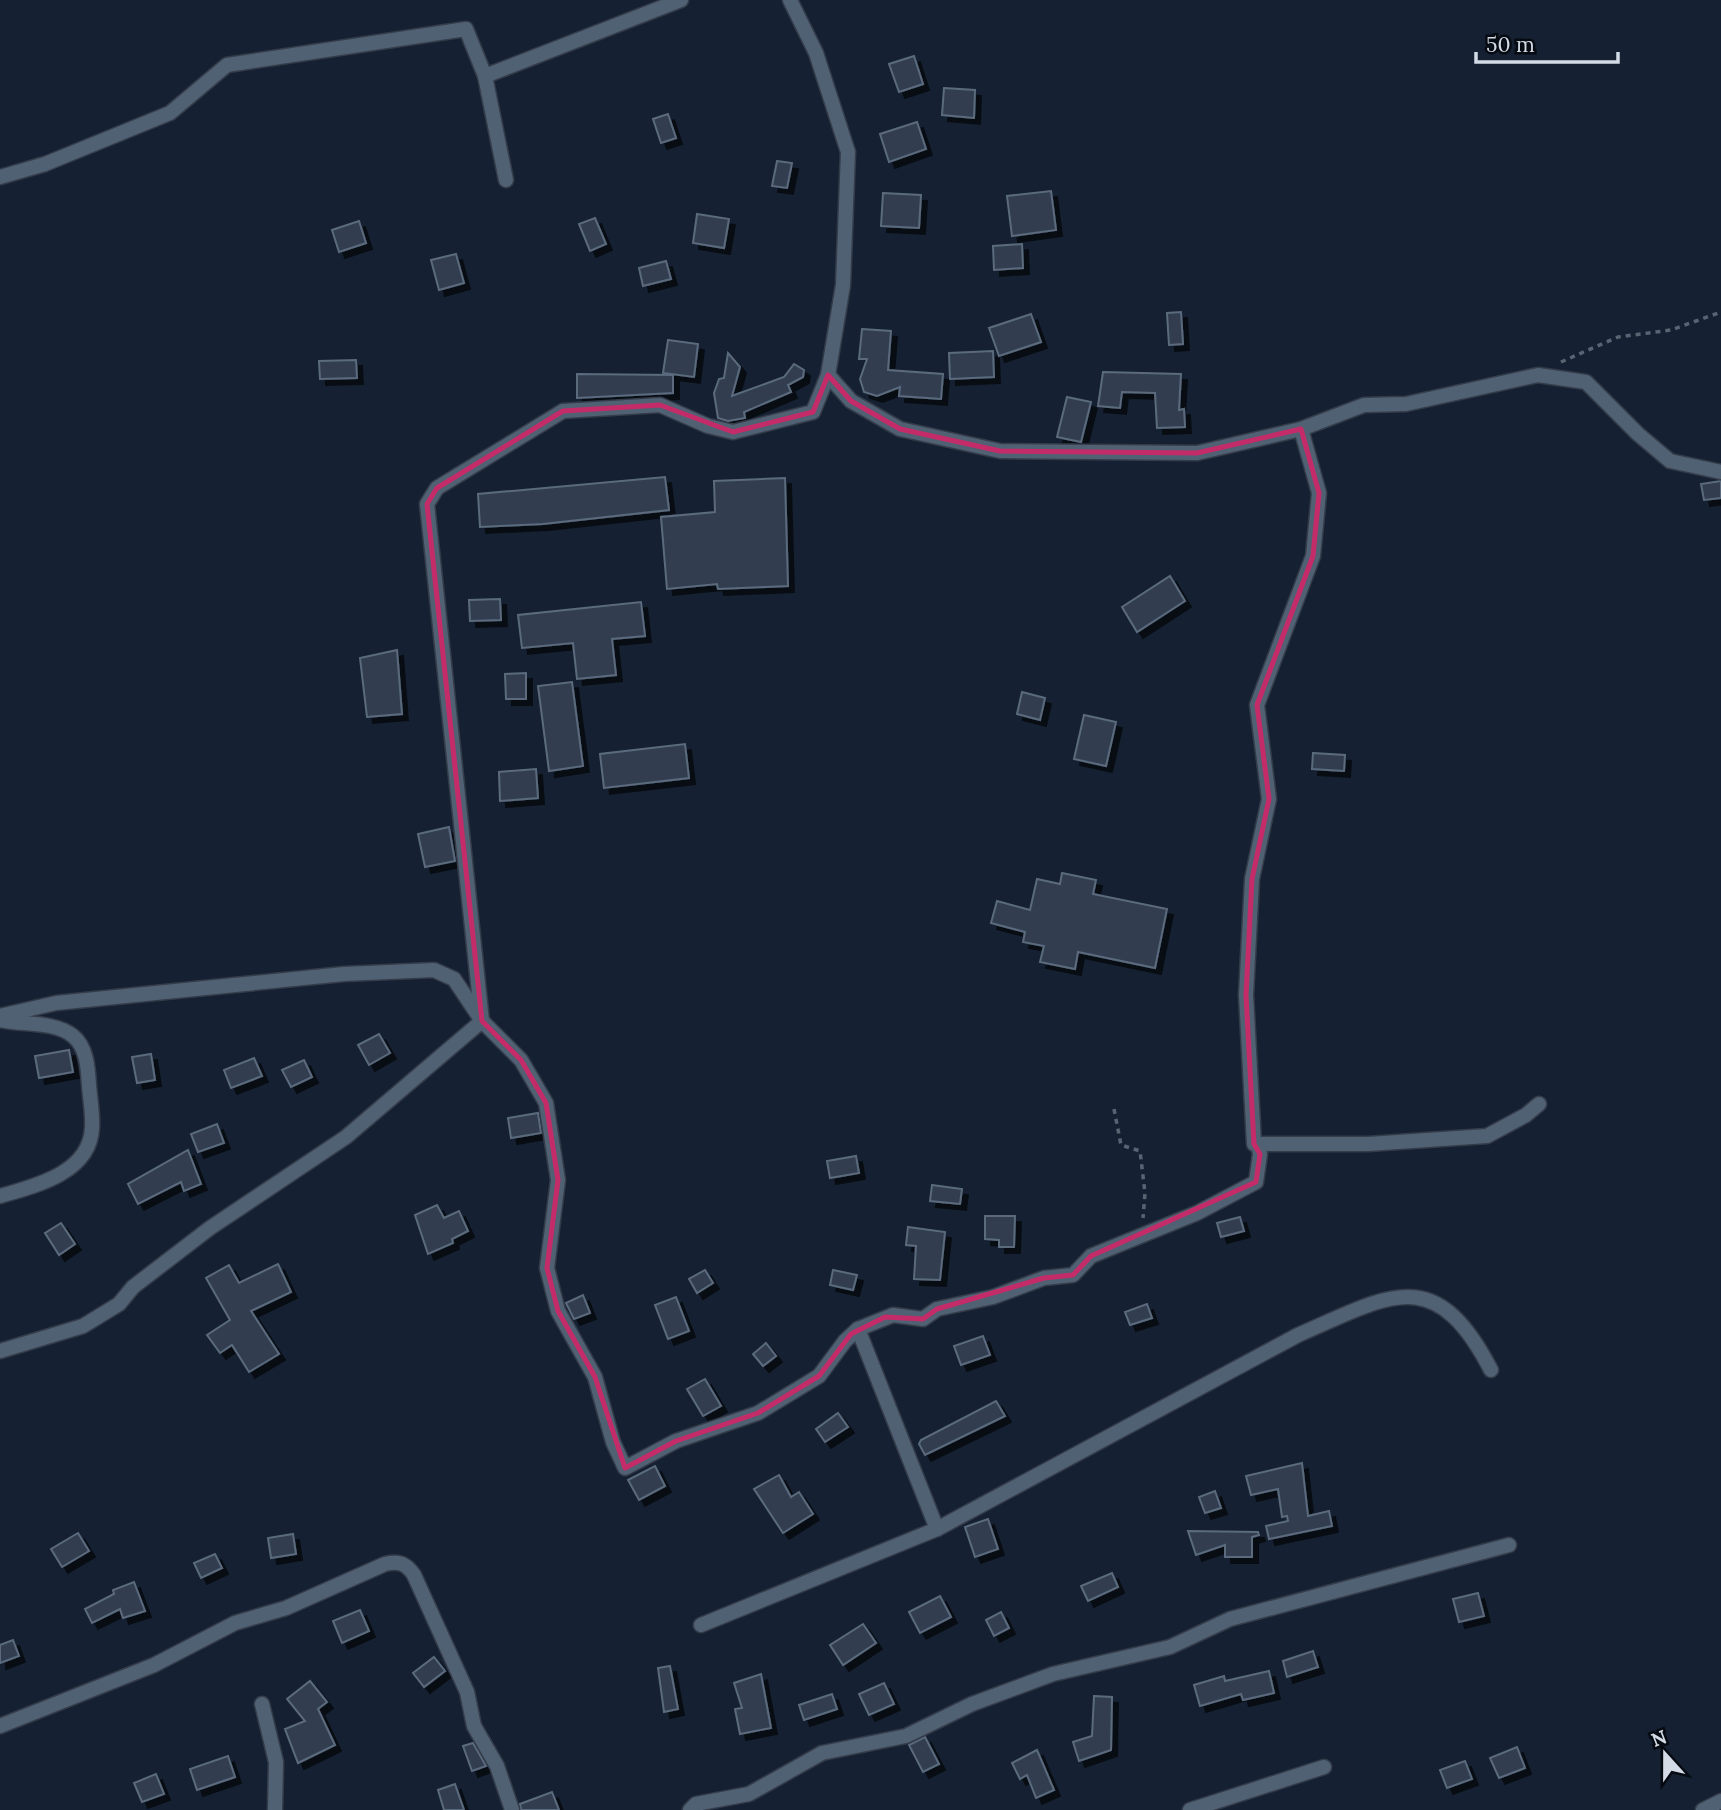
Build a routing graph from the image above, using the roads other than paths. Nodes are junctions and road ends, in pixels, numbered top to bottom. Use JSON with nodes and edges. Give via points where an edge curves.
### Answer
{"nodes":[{"id":1,"x":681,"y":0,"type":"edge"},
{"id":2,"x":790,"y":0,"type":"edge"},
{"id":3,"x":485,"y":76,"type":"junction"},
{"id":4,"x":0,"y":177,"type":"edge"},
{"id":5,"x":506,"y":180,"type":"dead end"},
{"id":6,"x":828,"y":375,"type":"junction"},
{"id":7,"x":1301,"y":429,"type":"junction"},
{"id":8,"x":1721,"y":472,"type":"edge"},
{"id":9,"x":0,"y":1018,"type":"edge"},
{"id":10,"x":482,"y":1021,"type":"junction"},
{"id":11,"x":1539,"y":1104,"type":"dead end"},
{"id":12,"x":1258,"y":1144,"type":"junction"},
{"id":13,"x":0,"y":1196,"type":"edge"},
{"id":14,"x":858,"y":1329,"type":"junction"},
{"id":15,"x":0,"y":1351,"type":"edge"},
{"id":16,"x":1491,"y":1370,"type":"dead end"},
{"id":17,"x":937,"y":1529,"type":"junction"},
{"id":18,"x":1509,"y":1545,"type":"dead end"},
{"id":19,"x":701,"y":1625,"type":"dead end"},
{"id":20,"x":262,"y":1704,"type":"dead end"},
{"id":21,"x":0,"y":1726,"type":"edge"},
{"id":22,"x":1324,"y":1766,"type":"dead end"},
{"id":23,"x":1721,"y":1801,"type":"edge"},
{"id":24,"x":275,"y":1810,"type":"edge"},
{"id":25,"x":512,"y":1810,"type":"edge"},
{"id":26,"x":690,"y":1810,"type":"edge"},
{"id":27,"x":1191,"y":1810,"type":"edge"},
{"id":28,"x":1703,"y":1810,"type":"edge"}],
"edges":[{"from":1,"to":3,"type":"street"},
{"from":2,"to":6,"type":"street","via":[[816,53],[848,152],[844,285]]},
{"from":3,"to":4,"type":"street","via":[[466,29],[227,65],[170,113],[45,164]]},
{"from":3,"to":5,"type":"street"},
{"from":6,"to":7,"type":"street","via":[[851,401],[900,429],[1000,452],[1197,453]]},
{"from":6,"to":10,"type":"street","via":[[813,412],[733,432],[660,405],[563,411],[437,488],[427,504]]},
{"from":7,"to":8,"type":"street","via":[[1364,405],[1406,404],[1538,375],[1586,382],[1670,461]]},
{"from":7,"to":12,"type":"street","via":[[1319,493],[1313,556],[1256,705],[1269,799],[1252,879],[1246,995],[1254,1144]]},
{"from":9,"to":10,"type":"street","via":[[56,1003],[344,974],[434,970],[454,979]]},
{"from":9,"to":13,"type":"street","via":[[50,1026],[73,1036],[86,1056],[93,1130],[82,1157],[64,1172],[42,1184]]},
{"from":10,"to":14,"type":"street","via":[[521,1060],[546,1104],[558,1180],[547,1268],[558,1311],[595,1377],[625,1468],[676,1441],[758,1413],[819,1377]]},
{"from":10,"to":15,"type":"street","via":[[346,1137],[210,1228],[132,1287],[119,1304],[83,1326]]},
{"from":11,"to":12,"type":"street","via":[[1488,1136],[1368,1144]]},
{"from":12,"to":14,"type":"street","via":[[1261,1154],[1256,1182],[1196,1213],[1091,1256],[1073,1275],[1044,1278],[986,1299],[937,1309],[923,1319],[893,1315]]},
{"from":14,"to":17,"type":"street"},
{"from":16,"to":17,"type":"street","via":[[1472,1334],[1436,1300],[1408,1294],[1298,1335]]},
{"from":17,"to":19,"type":"street"},
{"from":18,"to":26,"type":"street","via":[[1230,1619],[1170,1647],[1053,1674],[972,1704],[906,1736],[822,1753],[749,1794],[696,1804]]},
{"from":20,"to":24,"type":"street","via":[[276,1762]]},
{"from":21,"to":25,"type":"street","via":[[154,1665],[235,1623],[286,1608],[397,1562],[408,1566],[414,1575],[467,1692],[474,1726],[497,1766]]},
{"from":22,"to":27,"type":"street"},
{"from":23,"to":28,"type":"street"}]}
